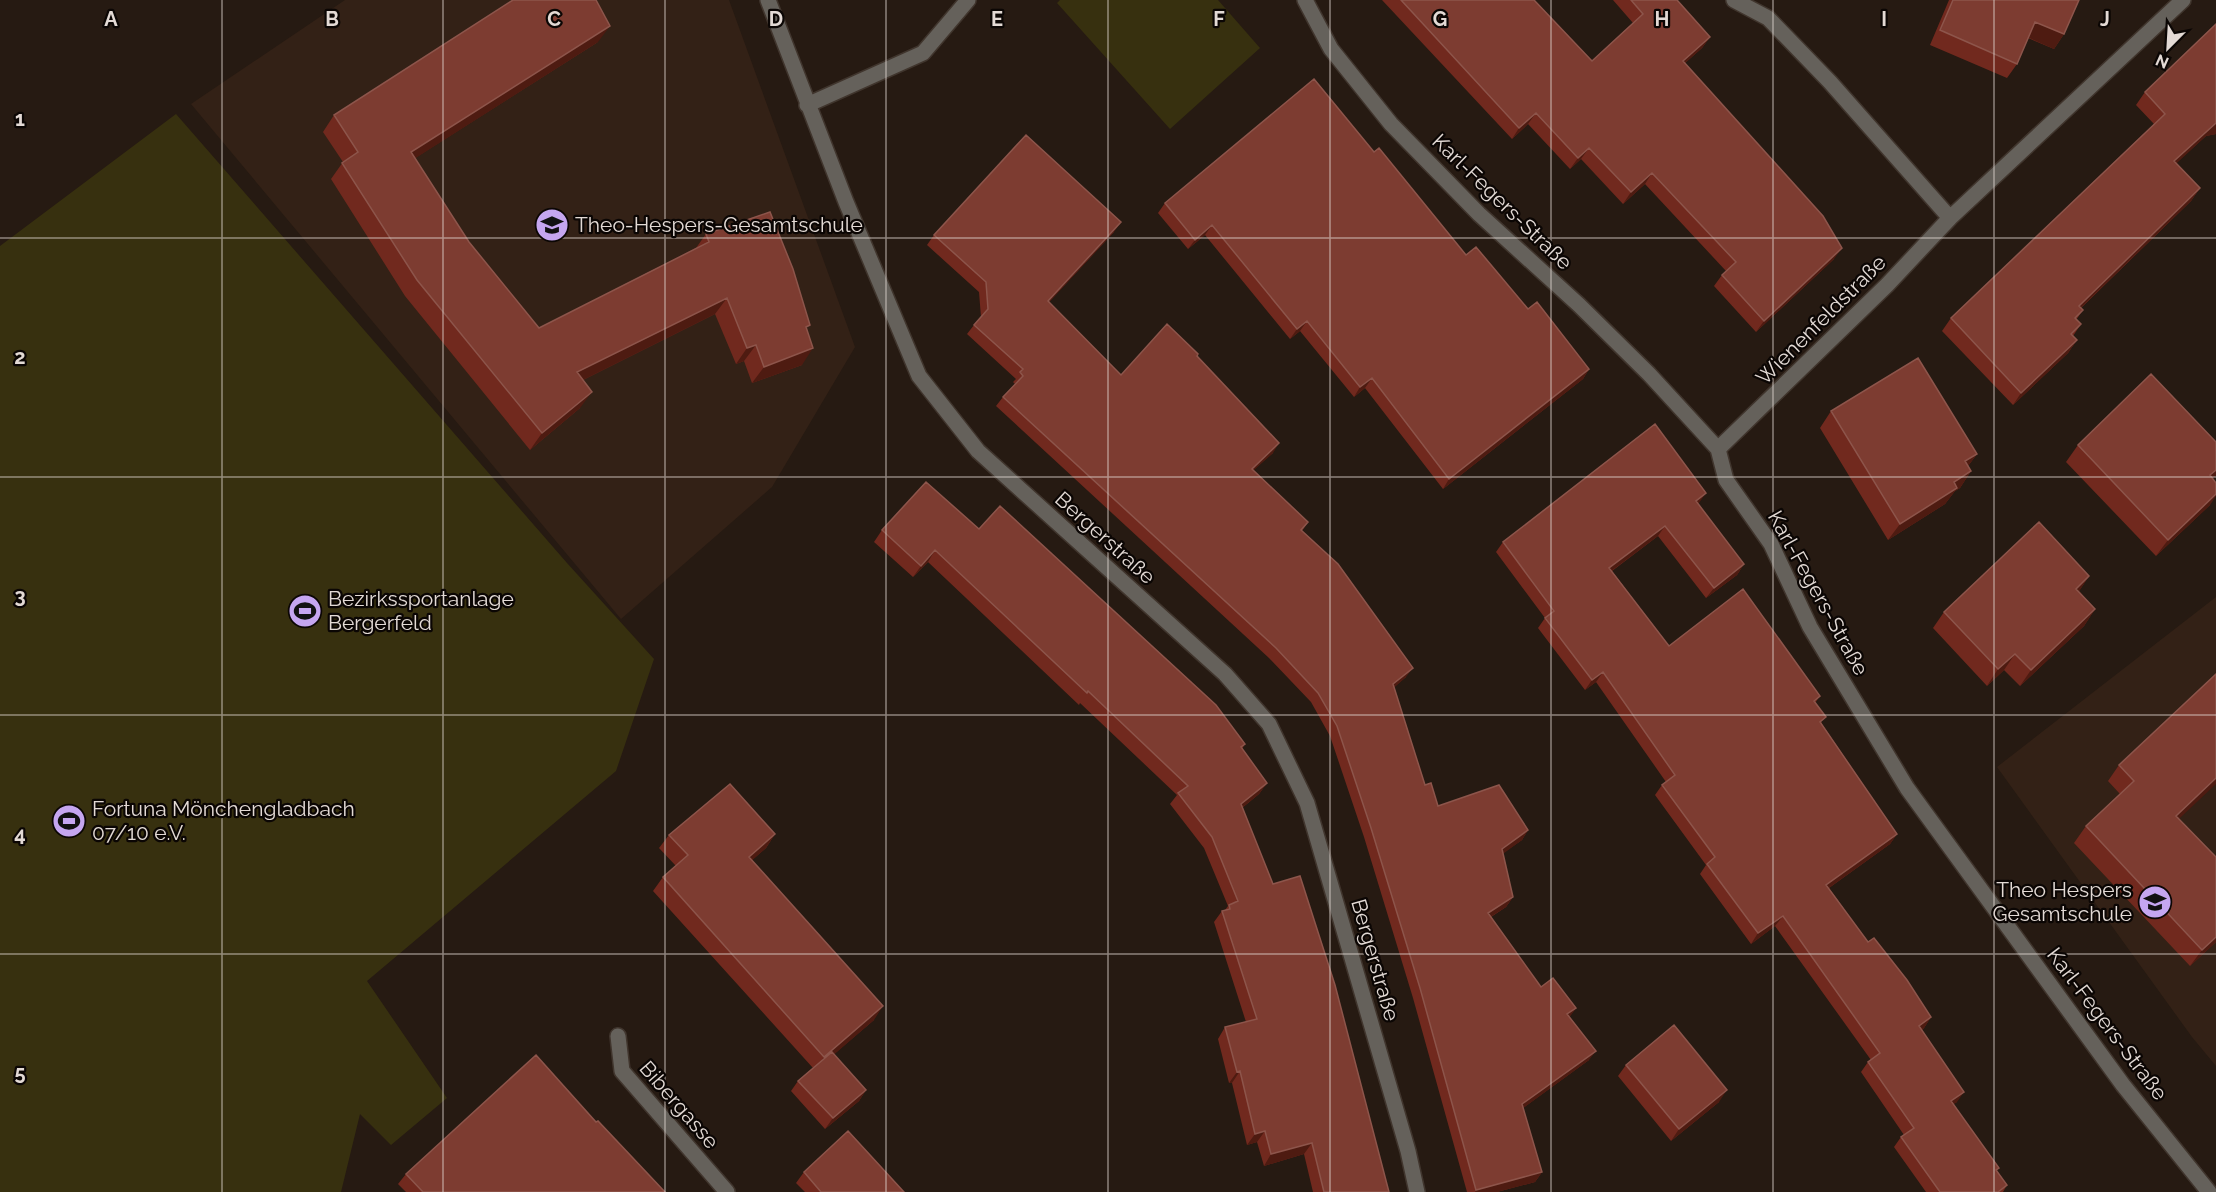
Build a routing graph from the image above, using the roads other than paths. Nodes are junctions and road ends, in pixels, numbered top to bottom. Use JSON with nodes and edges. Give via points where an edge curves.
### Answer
{"nodes":[{"id":1,"x":768,"y":0,"type":"edge"},
{"id":2,"x":968,"y":0,"type":"edge"},
{"id":3,"x":1305,"y":0,"type":"edge"},
{"id":4,"x":1734,"y":0,"type":"edge"},
{"id":5,"x":2182,"y":0,"type":"edge"},
{"id":6,"x":807,"y":105,"type":"junction"},
{"id":7,"x":1950,"y":218,"type":"junction"},
{"id":8,"x":1718,"y":449,"type":"junction"},
{"id":9,"x":618,"y":1036,"type":"dead end"},
{"id":10,"x":727,"y":1192,"type":"edge"},
{"id":11,"x":1417,"y":1192,"type":"edge"},
{"id":12,"x":2209,"y":1192,"type":"edge"}],
"edges":[{"from":1,"to":6,"type":"street","name":"Bergerstraße"},
{"from":2,"to":6,"type":"street","via":[[923,53]]},
{"from":3,"to":8,"type":"street","name":"Karl-Fegers-Straße","via":[[1331,49],[1391,124],[1479,214],[1649,374]]},
{"from":4,"to":7,"type":"street","via":[[1768,18]]},
{"from":5,"to":7,"type":"street","name":"Wienenfeldstraße"},
{"from":6,"to":11,"type":"street","name":"Bergerstraße","via":[[919,376],[978,451],[1225,674],[1269,724],[1307,803]]},
{"from":7,"to":8,"type":"street","name":"Wienenfeldstraße","via":[[1887,285]]},
{"from":8,"to":12,"type":"street","name":"Karl-Fegers-Straße","via":[[1726,480],[1771,544],[1810,627],[1907,788],[2123,1085]]},
{"from":9,"to":10,"type":"street","name":"Bibergasse","via":[[622,1071]]}]}
